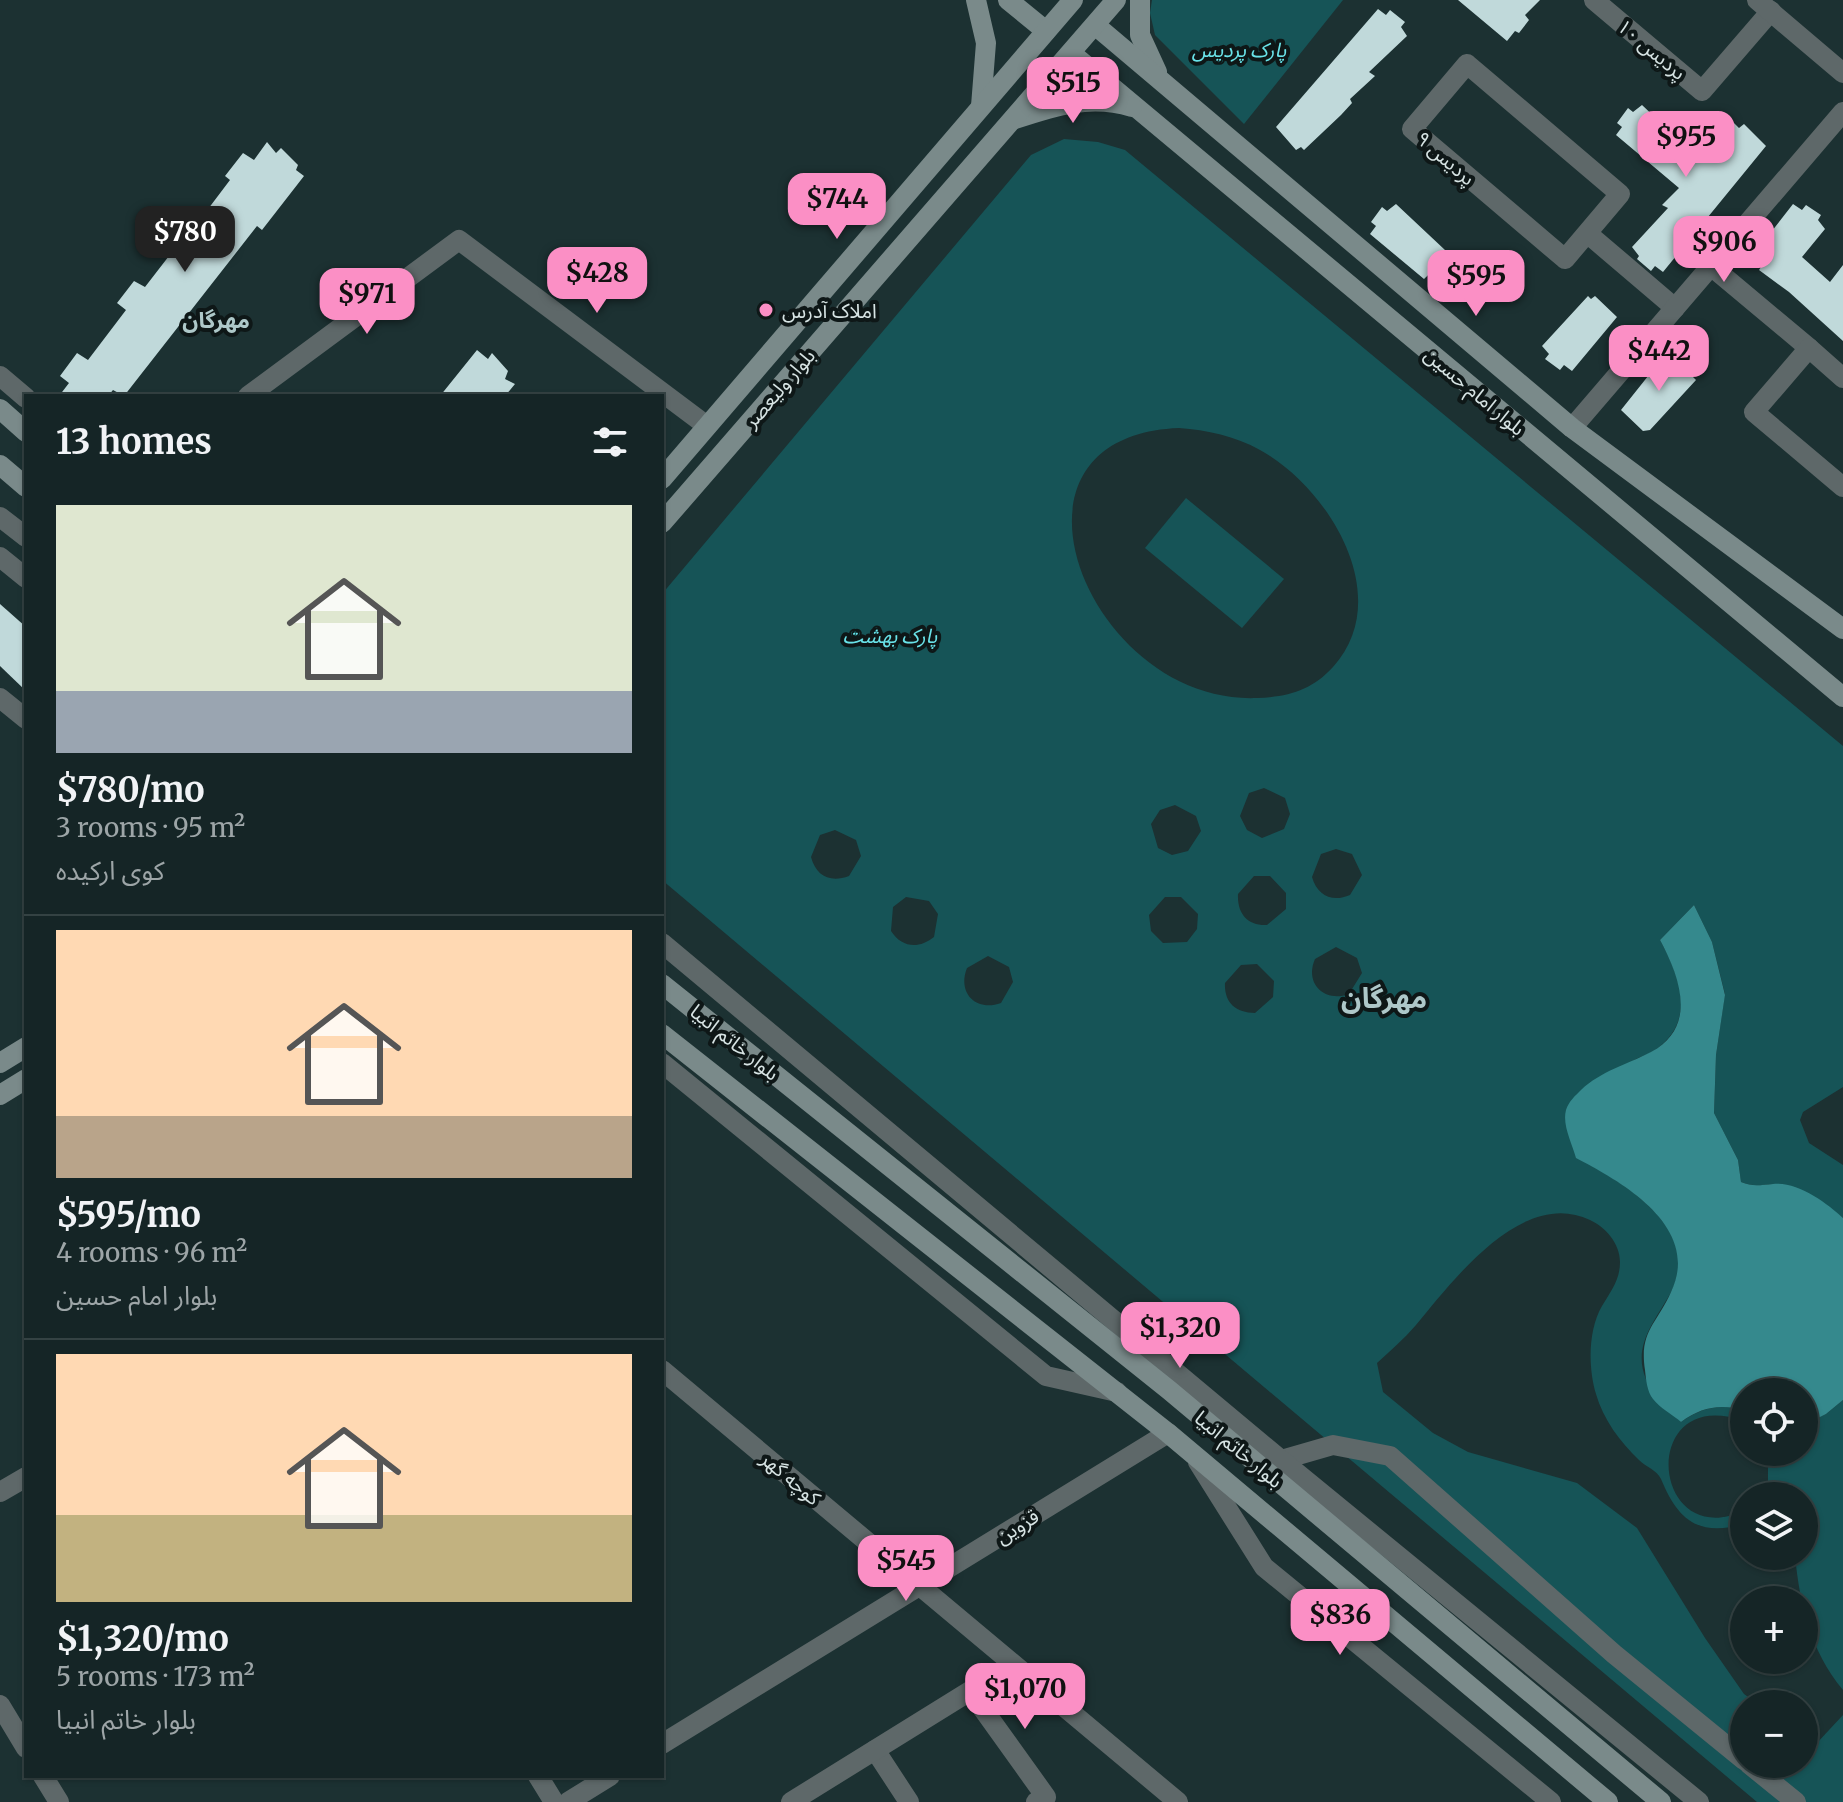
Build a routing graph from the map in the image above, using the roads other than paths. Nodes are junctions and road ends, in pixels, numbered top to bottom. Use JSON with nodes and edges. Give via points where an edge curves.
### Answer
{"nodes":[{"id":1,"x":976,"y":0,"type":"edge"},
{"id":2,"x":1008,"y":0,"type":"edge"},
{"id":3,"x":1116,"y":0,"type":"edge"},
{"id":4,"x":1140,"y":0,"type":"edge"},
{"id":5,"x":1594,"y":0,"type":"edge"},
{"id":6,"x":1070,"y":1,"type":"edge"},
{"id":7,"x":1764,"y":6,"type":"edge"},
{"id":8,"x":1095,"y":25,"type":"junction"},
{"id":9,"x":1046,"y":31,"type":"junction"},
{"id":10,"x":1071,"y":53,"type":"junction"},
{"id":11,"x":1843,"y":73,"type":"edge"},
{"id":12,"x":1163,"y":83,"type":"junction"},
{"id":13,"x":980,"y":108,"type":"junction"},
{"id":14,"x":1136,"y":108,"type":"junction"},
{"id":15,"x":1843,"y":112,"type":"edge"},
{"id":16,"x":1011,"y":121,"type":"junction"},
{"id":17,"x":1587,"y":233,"type":"junction"},
{"id":18,"x":1711,"y":266,"type":"junction"},
{"id":19,"x":1675,"y":308,"type":"junction"},
{"id":20,"x":1809,"y":348,"type":"junction"},
{"id":21,"x":0,"y":376,"type":"edge"},
{"id":22,"x":1843,"y":378,"type":"edge"},
{"id":23,"x":251,"y":394,"type":"edge"},
{"id":24,"x":24,"y":396,"type":"edge"},
{"id":25,"x":0,"y":409,"type":"edge"},
{"id":26,"x":707,"y":426,"type":"junction"},
{"id":27,"x":1572,"y":428,"type":"junction"},
{"id":28,"x":24,"y":430,"type":"edge"},
{"id":29,"x":0,"y":465,"type":"edge"},
{"id":30,"x":1620,"y":467,"type":"junction"},
{"id":31,"x":664,"y":477,"type":"edge"},
{"id":32,"x":24,"y":485,"type":"edge"},
{"id":33,"x":1843,"y":487,"type":"edge"},
{"id":34,"x":1602,"y":497,"type":"junction"},
{"id":35,"x":0,"y":517,"type":"edge"},
{"id":36,"x":664,"y":521,"type":"edge"},
{"id":37,"x":24,"y":535,"type":"edge"},
{"id":38,"x":0,"y":557,"type":"edge"},
{"id":39,"x":24,"y":576,"type":"edge"},
{"id":40,"x":1843,"y":629,"type":"edge"},
{"id":41,"x":1843,"y":697,"type":"edge"},
{"id":42,"x":0,"y":698,"type":"edge"},
{"id":43,"x":24,"y":717,"type":"edge"},
{"id":44,"x":664,"y":945,"type":"edge"},
{"id":45,"x":664,"y":986,"type":"edge"},
{"id":46,"x":664,"y":1036,"type":"edge"},
{"id":47,"x":24,"y":1048,"type":"edge"},
{"id":48,"x":0,"y":1063,"type":"edge"},
{"id":49,"x":664,"y":1065,"type":"edge"},
{"id":50,"x":24,"y":1080,"type":"edge"},
{"id":51,"x":0,"y":1095,"type":"edge"},
{"id":52,"x":870,"y":1150,"type":"junction"},
{"id":53,"x":846,"y":1179,"type":"junction"},
{"id":54,"x":664,"y":1375,"type":"edge"},
{"id":55,"x":1117,"y":1392,"type":"junction"},
{"id":56,"x":1168,"y":1433,"type":"junction"},
{"id":57,"x":1194,"y":1455,"type":"junction"},
{"id":58,"x":1281,"y":1460,"type":"junction"},
{"id":59,"x":24,"y":1478,"type":"edge"},
{"id":60,"x":0,"y":1492,"type":"edge"},
{"id":61,"x":920,"y":1586,"type":"junction"},
{"id":62,"x":0,"y":1705,"type":"edge"},
{"id":63,"x":664,"y":1743,"type":"edge"},
{"id":64,"x":24,"y":1745,"type":"edge"},
{"id":65,"x":1730,"y":1749,"type":"edge"},
{"id":66,"x":875,"y":1750,"type":"junction"},
{"id":67,"x":44,"y":1778,"type":"edge"},
{"id":68,"x":539,"y":1778,"type":"edge"},
{"id":69,"x":607,"y":1778,"type":"edge"},
{"id":70,"x":1766,"y":1778,"type":"edge"},
{"id":71,"x":59,"y":1802,"type":"edge"},
{"id":72,"x":554,"y":1802,"type":"edge"},
{"id":73,"x":568,"y":1802,"type":"edge"},
{"id":74,"x":791,"y":1802,"type":"edge"},
{"id":75,"x":909,"y":1802,"type":"edge"},
{"id":76,"x":1036,"y":1802,"type":"edge"},
{"id":77,"x":1178,"y":1802,"type":"edge"},
{"id":78,"x":1551,"y":1802,"type":"edge"},
{"id":79,"x":1608,"y":1802,"type":"edge"},
{"id":80,"x":1661,"y":1802,"type":"edge"},
{"id":81,"x":1699,"y":1802,"type":"edge"},
{"id":82,"x":1796,"y":1802,"type":"edge"}],
"edges":[{"from":1,"to":13,"type":"main road","via":[[986,43]]},
{"from":2,"to":9,"type":"main road"},
{"from":3,"to":8,"type":"main road","name":"بلوار ولیعصر"},
{"from":4,"to":12,"type":"main road","via":[[1140,35]]},
{"from":5,"to":7,"type":"street","name":"پردیس ۱۰","via":[[1702,91]]},
{"from":6,"to":9,"type":"main road","name":"بلوار ولیعصر"},
{"from":7,"to":11,"type":"street","name":"پردیس ۱۰"},
{"from":8,"to":10,"type":"main road","name":"بلوار ولیعصر"},
{"from":8,"to":12,"type":"main road","name":"بلوار امام حسین"},
{"from":9,"to":13,"type":"main road","name":"بلوار ولیعصر"},
{"from":10,"to":14,"type":"main road","name":"بلوار امام حسین"},
{"from":10,"to":16,"type":"main road","name":"بلوار ولیعصر"},
{"from":12,"to":27,"type":"main road","name":"بلوار امام حسین"},
{"from":13,"to":26,"type":"main road","name":"بلوار ولیعصر"},
{"from":14,"to":16,"type":"main road","via":[[1089,101]]},
{"from":14,"to":34,"type":"main road","name":"بلوار امام حسین"},
{"from":15,"to":18,"type":"street"},
{"from":16,"to":36,"type":"main road","name":"بلوار ولیعصر"},
{"from":17,"to":17,"type":"street","name":"پردیس ۹","via":[[1620,194],[1467,64],[1412,129],[1565,259]]},
{"from":17,"to":19,"type":"street"},
{"from":18,"to":19,"type":"street"},
{"from":18,"to":20,"type":"street"},
{"from":19,"to":27,"type":"street"},
{"from":20,"to":22,"type":"street"},
{"from":20,"to":33,"type":"street","via":[[1754,412]]},
{"from":21,"to":24,"type":"street"},
{"from":23,"to":26,"type":"street","via":[[459,240]]},
{"from":25,"to":28,"type":"main road"},
{"from":26,"to":31,"type":"main road","name":"بلوار ولیعصر"},
{"from":27,"to":30,"type":"main road","name":"بلوار امام حسین"},
{"from":29,"to":32,"type":"main road"},
{"from":30,"to":34,"type":"main road"},
{"from":30,"to":40,"type":"main road","name":"بلوار امام حسین"},
{"from":34,"to":41,"type":"main road","name":"بلوار امام حسین"},
{"from":35,"to":37,"type":"street"},
{"from":38,"to":39,"type":"street"},
{"from":42,"to":43,"type":"street"},
{"from":44,"to":58,"type":"street"},
{"from":45,"to":52,"type":"main road","name":"بلوار خاتم انبیا"},
{"from":46,"to":53,"type":"main road","name":"بلوار خاتم انبیا"},
{"from":47,"to":48,"type":"main road"},
{"from":49,"to":55,"type":"street","via":[[1046,1376]]},
{"from":50,"to":51,"type":"main road"},
{"from":52,"to":53,"type":"main road"},
{"from":52,"to":80,"type":"main road","name":"بلوار خاتم انبیا","via":[[1169,1390]]},
{"from":53,"to":55,"type":"main road","name":"بلوار خاتم انبیا"},
{"from":54,"to":61,"type":"street","name":"کوچه گهر"},
{"from":55,"to":56,"type":"main road","name":"بلوار خاتم انبیا"},
{"from":56,"to":57,"type":"main road","name":"بلوار خاتم انبیا"},
{"from":56,"to":61,"type":"street","name":"قزوین"},
{"from":57,"to":78,"type":"street","via":[[1264,1567]]},
{"from":57,"to":79,"type":"main road","name":"بلوار خاتم انبیا"},
{"from":58,"to":65,"type":"street","via":[[1333,1445],[1390,1456]]},
{"from":58,"to":81,"type":"street"},
{"from":59,"to":60,"type":"street"},
{"from":61,"to":63,"type":"street","name":"قزوین"},
{"from":61,"to":77,"type":"street","name":"کوچه گهر"},
{"from":62,"to":64,"type":"street"},
{"from":66,"to":74,"type":"street"},
{"from":66,"to":75,"type":"street"},
{"from":66,"to":76,"type":"street","via":[[970,1691],[1046,1797]]},
{"from":67,"to":71,"type":"street"},
{"from":68,"to":72,"type":"street"},
{"from":69,"to":73,"type":"street"},
{"from":70,"to":82,"type":"street"}]}
